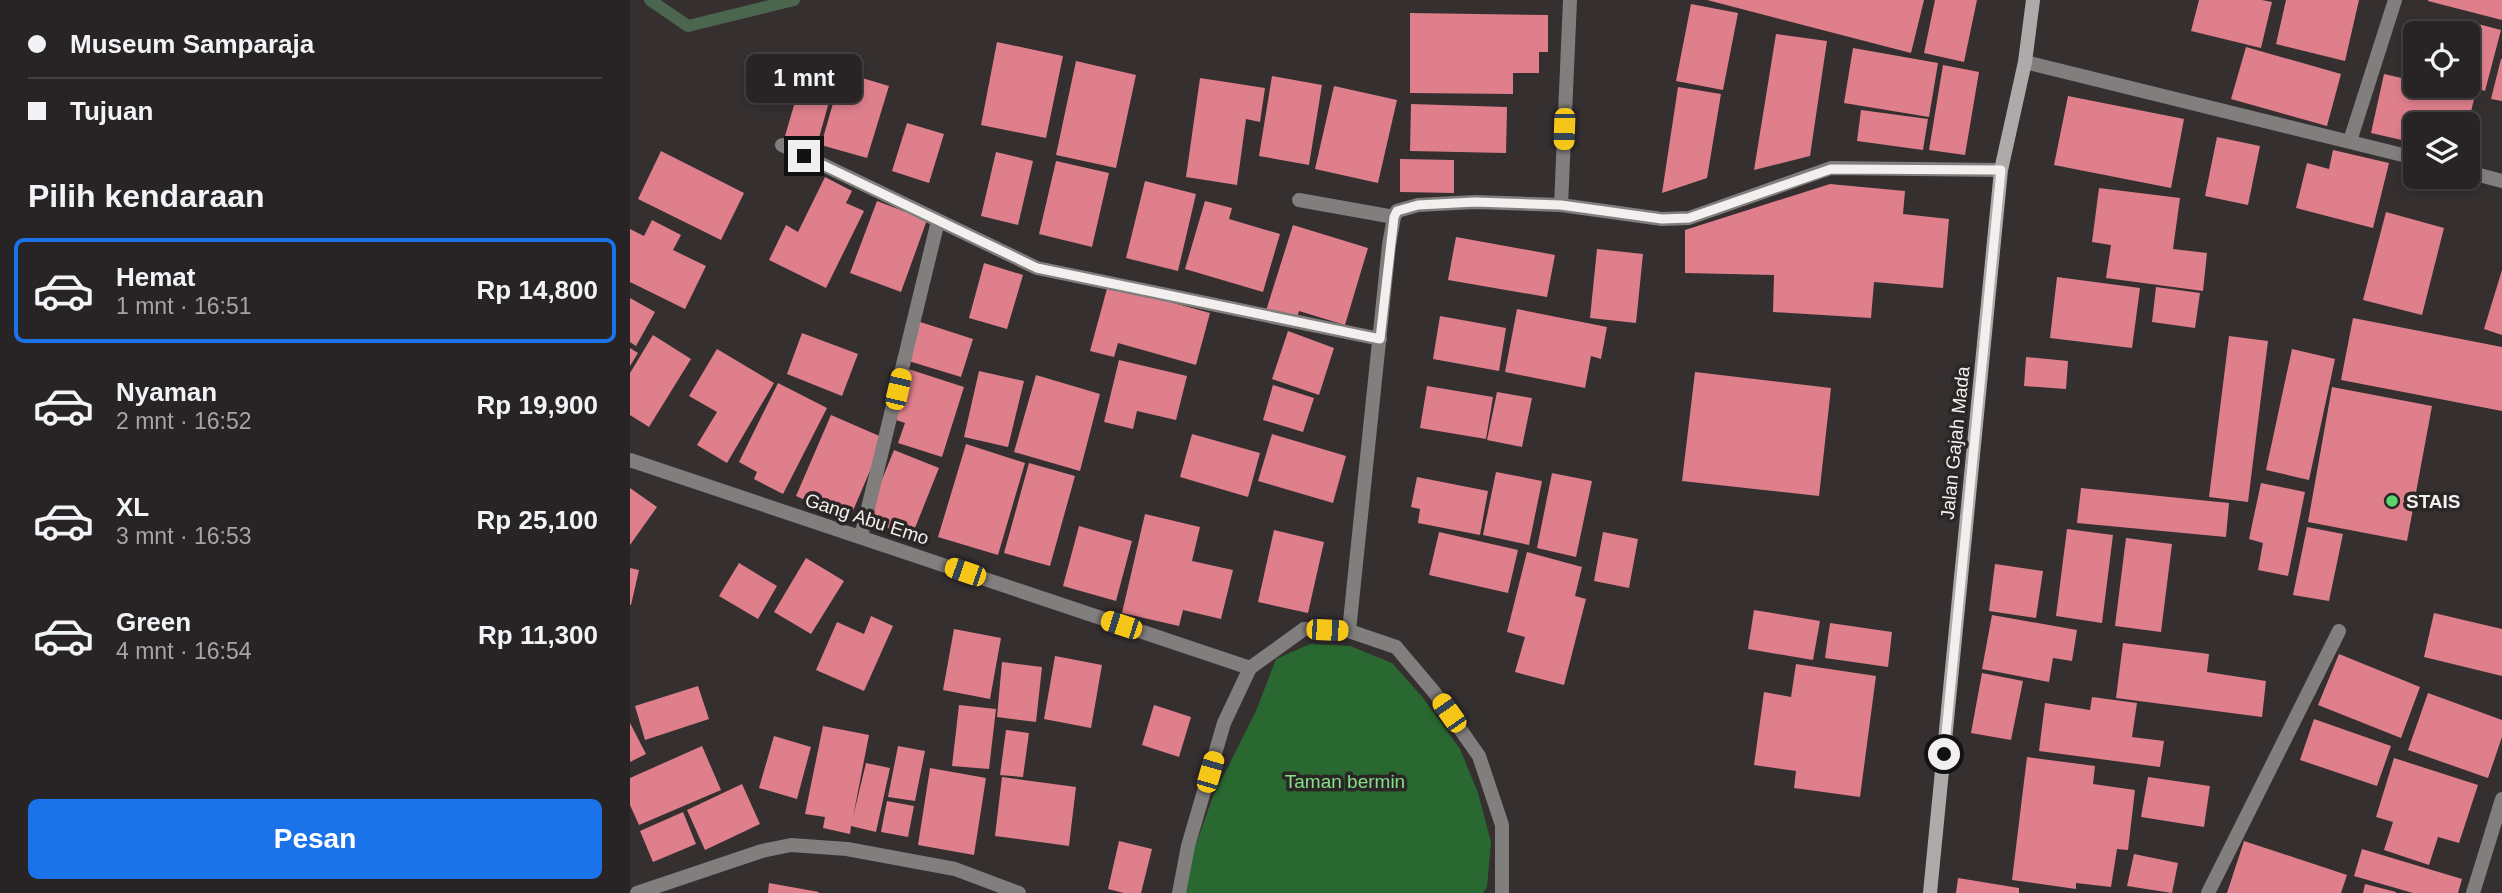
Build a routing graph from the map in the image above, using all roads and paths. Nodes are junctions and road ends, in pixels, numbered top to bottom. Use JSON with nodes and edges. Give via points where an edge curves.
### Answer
{"nodes":[{"id":1,"x":1570,"y":0,"type":"edge"},
{"id":2,"x":2033,"y":0,"type":"edge"},
{"id":3,"x":2395,"y":0,"type":"edge"},
{"id":4,"x":2025,"y":62,"type":"junction"},
{"id":5,"x":2350,"y":141,"type":"junction"},
{"id":6,"x":782,"y":145,"type":"dead end"},
{"id":7,"x":2403,"y":155,"type":"edge"},
{"id":8,"x":2001,"y":170,"type":"junction"},
{"id":9,"x":2480,"y":175,"type":"edge"},
{"id":10,"x":2502,"y":181,"type":"edge"},
{"id":11,"x":1299,"y":200,"type":"dead end"},
{"id":12,"x":1561,"y":205,"type":"junction"},
{"id":13,"x":1394,"y":217,"type":"junction"},
{"id":14,"x":938,"y":221,"type":"junction"},
{"id":15,"x":1380,"y":339,"type":"junction"},
{"id":16,"x":630,"y":460,"type":"edge"},
{"id":17,"x":861,"y":537,"type":"junction"},
{"id":18,"x":1349,"y":631,"type":"junction"},
{"id":19,"x":2339,"y":631,"type":"dead end"},
{"id":20,"x":1250,"y":668,"type":"junction"},
{"id":21,"x":2502,"y":799,"type":"edge"},
{"id":22,"x":637,"y":893,"type":"edge"},
{"id":23,"x":1020,"y":893,"type":"edge"},
{"id":24,"x":1179,"y":893,"type":"edge"},
{"id":25,"x":1502,"y":893,"type":"edge"},
{"id":26,"x":1930,"y":893,"type":"edge"},
{"id":27,"x":2208,"y":893,"type":"edge"},
{"id":28,"x":2473,"y":893,"type":"edge"}],
"edges":[{"from":1,"to":12,"type":"street"},
{"from":2,"to":4,"type":"main road","name":"Jalan Gajah Mada"},
{"from":3,"to":5,"type":"street"},
{"from":4,"to":5,"type":"street"},
{"from":4,"to":8,"type":"main road","name":"Jalan Gajah Mada"},
{"from":5,"to":7,"type":"street"},
{"from":6,"to":14,"type":"street"},
{"from":8,"to":12,"type":"street","via":[[1831,169],[1689,218],[1662,219]]},
{"from":8,"to":26,"type":"main road","name":"Jalan Gajah Mada"},
{"from":9,"to":10,"type":"street"},
{"from":11,"to":13,"type":"street"},
{"from":12,"to":13,"type":"street","via":[[1418,205],[1397,211]]},
{"from":13,"to":15,"type":"street"},
{"from":14,"to":15,"type":"street","via":[[1037,268]]},
{"from":14,"to":17,"type":"street"},
{"from":15,"to":18,"type":"street"},
{"from":16,"to":17,"type":"street","name":"Gang Abu Emo"},
{"from":17,"to":20,"type":"street","name":"Gang Abu Emo"},
{"from":18,"to":20,"type":"street","via":[[1304,629]]},
{"from":18,"to":25,"type":"street","via":[[1396,647],[1479,756],[1502,825]]},
{"from":19,"to":27,"type":"street"},
{"from":20,"to":24,"type":"street","via":[[1224,723]]},
{"from":21,"to":28,"type":"street"},
{"from":22,"to":23,"type":"street","via":[[762,850],[791,845],[847,849],[955,869]]}]}
